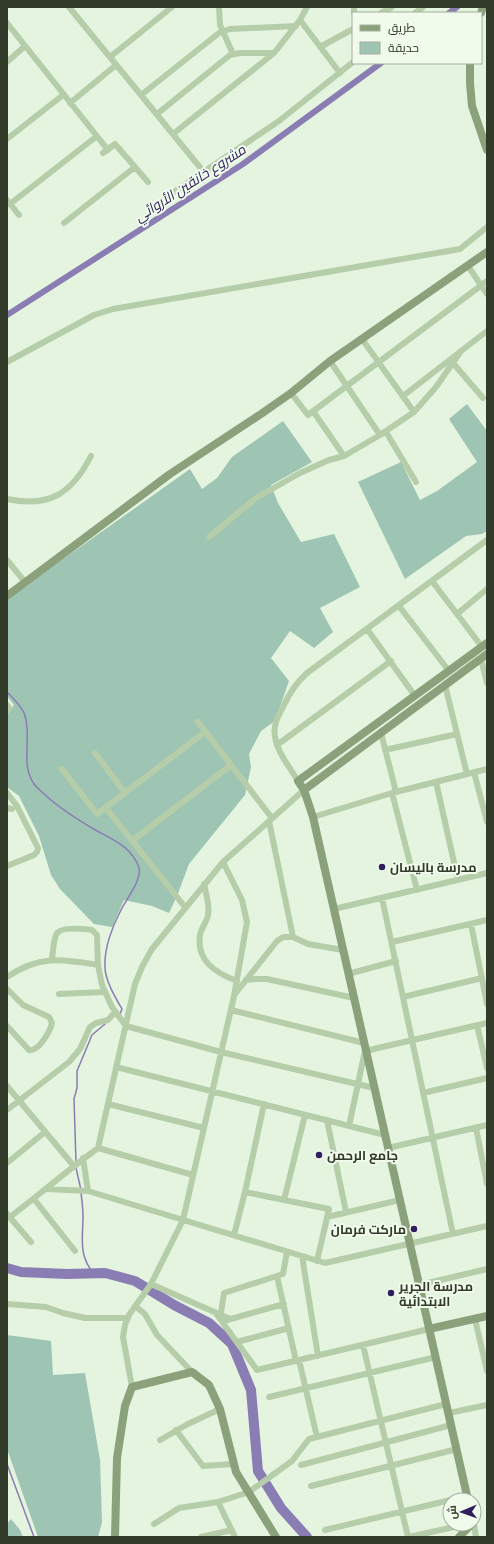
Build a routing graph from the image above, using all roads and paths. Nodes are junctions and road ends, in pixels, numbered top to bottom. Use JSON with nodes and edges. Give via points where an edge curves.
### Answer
{"nodes":[{"id":1,"x":69,"y":7,"type":"edge"},
{"id":2,"x":172,"y":7,"type":"edge"},
{"id":3,"x":219,"y":7,"type":"edge"},
{"id":4,"x":307,"y":7,"type":"edge"},
{"id":5,"x":392,"y":7,"type":"edge"},
{"id":6,"x":383,"y":12,"type":"edge"},
{"id":7,"x":300,"y":20,"type":"junction"},
{"id":8,"x":7,"y":23,"type":"edge"},
{"id":9,"x":296,"y":26,"type":"junction"},
{"id":10,"x":352,"y":30,"type":"edge"},
{"id":11,"x":223,"y":31,"type":"junction"},
{"id":12,"x":25,"y":46,"type":"junction"},
{"id":13,"x":320,"y":47,"type":"junction"},
{"id":14,"x":274,"y":53,"type":"junction"},
{"id":15,"x":233,"y":54,"type":"junction"},
{"id":16,"x":110,"y":58,"type":"junction"},
{"id":17,"x":7,"y":62,"type":"edge"},
{"id":18,"x":352,"y":63,"type":"edge"},
{"id":19,"x":470,"y":64,"type":"edge"},
{"id":20,"x":116,"y":65,"type":"junction"},
{"id":21,"x":340,"y":73,"type":"junction"},
{"id":22,"x":63,"y":95,"type":"junction"},
{"id":23,"x":141,"y":95,"type":"junction"},
{"id":24,"x":70,"y":103,"type":"junction"},
{"id":25,"x":157,"y":114,"type":"junction"},
{"id":26,"x":173,"y":134,"type":"junction"},
{"id":27,"x":97,"y":136,"type":"junction"},
{"id":28,"x":7,"y":139,"type":"edge"},
{"id":29,"x":487,"y":150,"type":"edge"},
{"id":30,"x":135,"y":167,"type":"junction"},
{"id":31,"x":204,"y":171,"type":"junction"},
{"id":32,"x":148,"y":182,"type":"dead end"},
{"id":33,"x":165,"y":198,"type":"dead end"},
{"id":34,"x":8,"y":202,"type":"edge"},
{"id":35,"x":19,"y":215,"type":"dead end"},
{"id":36,"x":64,"y":224,"type":"dead end"},
{"id":37,"x":487,"y":228,"type":"edge"},
{"id":38,"x":487,"y":252,"type":"edge"},
{"id":39,"x":468,"y":266,"type":"junction"},
{"id":40,"x":487,"y":281,"type":"edge"},
{"id":41,"x":481,"y":286,"type":"junction"},
{"id":42,"x":487,"y":294,"type":"edge"},
{"id":43,"x":486,"y":334,"type":"edge"},
{"id":44,"x":362,"y":339,"type":"junction"},
{"id":45,"x":462,"y":351,"type":"junction"},
{"id":46,"x":330,"y":361,"type":"junction"},
{"id":47,"x":7,"y":362,"type":"edge"},
{"id":48,"x":378,"y":363,"type":"junction"},
{"id":49,"x":453,"y":363,"type":"junction"},
{"id":50,"x":346,"y":386,"type":"junction"},
{"id":51,"x":291,"y":394,"type":"junction"},
{"id":52,"x":403,"y":396,"type":"junction"},
{"id":53,"x":483,"y":398,"type":"dead end"},
{"id":54,"x":312,"y":411,"type":"junction"},
{"id":55,"x":414,"y":412,"type":"junction"},
{"id":56,"x":383,"y":434,"type":"junction"},
{"id":57,"x":91,"y":456,"type":"dead end"},
{"id":58,"x":344,"y":456,"type":"junction"},
{"id":59,"x":416,"y":482,"type":"dead end"},
{"id":60,"x":7,"y":499,"type":"edge"},
{"id":61,"x":209,"y":537,"type":"dead end"},
{"id":62,"x":487,"y":540,"type":"edge"},
{"id":63,"x":7,"y":560,"type":"edge"},
{"id":64,"x":432,"y":581,"type":"junction"},
{"id":65,"x":25,"y":582,"type":"junction"},
{"id":66,"x":487,"y":589,"type":"edge"},
{"id":67,"x":7,"y":596,"type":"edge"},
{"id":68,"x":399,"y":606,"type":"junction"},
{"id":69,"x":457,"y":614,"type":"junction"},
{"id":70,"x":368,"y":629,"type":"junction"},
{"id":71,"x":484,"y":651,"type":"edge"},
{"id":72,"x":466,"y":659,"type":"junction"},
{"id":73,"x":391,"y":661,"type":"junction"},
{"id":74,"x":472,"y":666,"type":"junction"},
{"id":75,"x":449,"y":672,"type":"junction"},
{"id":76,"x":487,"y":683,"type":"edge"},
{"id":77,"x":445,"y":685,"type":"junction"},
{"id":78,"x":415,"y":696,"type":"junction"},
{"id":79,"x":7,"y":705,"type":"edge"},
{"id":80,"x":398,"y":709,"type":"junction"},
{"id":81,"x":7,"y":710,"type":"edge"},
{"id":82,"x":403,"y":717,"type":"junction"},
{"id":83,"x":198,"y":722,"type":"dead end"},
{"id":84,"x":205,"y":732,"type":"junction"},
{"id":85,"x":381,"y":733,"type":"junction"},
{"id":86,"x":457,"y":734,"type":"junction"},
{"id":87,"x":277,"y":745,"type":"junction"},
{"id":88,"x":385,"y":750,"type":"junction"},
{"id":89,"x":95,"y":753,"type":"dead end"},
{"id":90,"x":231,"y":765,"type":"junction"},
{"id":91,"x":62,"y":769,"type":"dead end"},
{"id":92,"x":487,"y":769,"type":"edge"},
{"id":93,"x":474,"y":772,"type":"junction"},
{"id":94,"x":467,"y":774,"type":"junction"},
{"id":95,"x":298,"y":782,"type":"junction"},
{"id":96,"x":436,"y":782,"type":"junction"},
{"id":97,"x":304,"y":790,"type":"junction"},
{"id":98,"x":394,"y":792,"type":"junction"},
{"id":99,"x":126,"y":793,"type":"junction"},
{"id":100,"x":7,"y":794,"type":"edge"},
{"id":101,"x":106,"y":808,"type":"junction"},
{"id":102,"x":313,"y":817,"type":"junction"},
{"id":103,"x":271,"y":819,"type":"junction"},
{"id":104,"x":487,"y":822,"type":"edge"},
{"id":105,"x":132,"y":841,"type":"junction"},
{"id":106,"x":223,"y":862,"type":"junction"},
{"id":107,"x":7,"y":866,"type":"edge"},
{"id":108,"x":487,"y":873,"type":"edge"},
{"id":109,"x":458,"y":880,"type":"junction"},
{"id":110,"x":204,"y":884,"type":"junction"},
{"id":111,"x":417,"y":890,"type":"junction"},
{"id":112,"x":382,"y":898,"type":"junction"},
{"id":113,"x":185,"y":908,"type":"junction"},
{"id":114,"x":334,"y":909,"type":"junction"},
{"id":115,"x":487,"y":920,"type":"edge"},
{"id":116,"x":471,"y":924,"type":"junction"},
{"id":117,"x":293,"y":937,"type":"junction"},
{"id":118,"x":392,"y":942,"type":"junction"},
{"id":119,"x":343,"y":950,"type":"junction"},
{"id":120,"x":52,"y":960,"type":"junction"},
{"id":121,"x":396,"y":961,"type":"junction"},
{"id":122,"x":98,"y":965,"type":"junction"},
{"id":123,"x":348,"y":974,"type":"junction"},
{"id":124,"x":7,"y":977,"type":"edge"},
{"id":125,"x":482,"y":978,"type":"junction"},
{"id":126,"x":246,"y":980,"type":"junction"},
{"id":127,"x":237,"y":981,"type":"junction"},
{"id":128,"x":7,"y":989,"type":"edge"},
{"id":129,"x":104,"y":992,"type":"junction"},
{"id":130,"x":59,"y":994,"type":"dead end"},
{"id":131,"x":234,"y":996,"type":"junction"},
{"id":132,"x":403,"y":997,"type":"junction"},
{"id":133,"x":354,"y":998,"type":"junction"},
{"id":134,"x":487,"y":1004,"type":"edge"},
{"id":135,"x":231,"y":1010,"type":"junction"},
{"id":136,"x":116,"y":1012,"type":"junction"},
{"id":137,"x":487,"y":1023,"type":"edge"},
{"id":138,"x":477,"y":1025,"type":"junction"},
{"id":139,"x":7,"y":1026,"type":"edge"},
{"id":140,"x":126,"y":1026,"type":"junction"},
{"id":141,"x":412,"y":1040,"type":"junction"},
{"id":142,"x":365,"y":1047,"type":"junction"},
{"id":143,"x":221,"y":1052,"type":"junction"},
{"id":144,"x":116,"y":1067,"type":"junction"},
{"id":145,"x":487,"y":1068,"type":"edge"},
{"id":146,"x":487,"y":1078,"type":"edge"},
{"id":147,"x":359,"y":1085,"type":"junction"},
{"id":148,"x":7,"y":1086,"type":"edge"},
{"id":149,"x":374,"y":1088,"type":"junction"},
{"id":150,"x":212,"y":1092,"type":"junction"},
{"id":151,"x":423,"y":1093,"type":"junction"},
{"id":152,"x":19,"y":1100,"type":"junction"},
{"id":153,"x":108,"y":1104,"type":"junction"},
{"id":154,"x":264,"y":1104,"type":"junction"},
{"id":155,"x":7,"y":1110,"type":"edge"},
{"id":156,"x":305,"y":1115,"type":"junction"},
{"id":157,"x":327,"y":1120,"type":"junction"},
{"id":158,"x":487,"y":1125,"type":"edge"},
{"id":159,"x":350,"y":1126,"type":"junction"},
{"id":160,"x":204,"y":1128,"type":"junction"},
{"id":161,"x":476,"y":1128,"type":"junction"},
{"id":162,"x":45,"y":1132,"type":"junction"},
{"id":163,"x":385,"y":1135,"type":"junction"},
{"id":164,"x":432,"y":1138,"type":"junction"},
{"id":165,"x":98,"y":1148,"type":"junction"},
{"id":166,"x":388,"y":1148,"type":"junction"},
{"id":167,"x":83,"y":1158,"type":"junction"},
{"id":168,"x":7,"y":1163,"type":"edge"},
{"id":169,"x":73,"y":1165,"type":"junction"},
{"id":170,"x":193,"y":1175,"type":"junction"},
{"id":171,"x":487,"y":1184,"type":"edge"},
{"id":172,"x":47,"y":1188,"type":"junction"},
{"id":173,"x":88,"y":1191,"type":"junction"},
{"id":174,"x":245,"y":1192,"type":"junction"},
{"id":175,"x":34,"y":1199,"type":"junction"},
{"id":176,"x":284,"y":1200,"type":"junction"},
{"id":177,"x":400,"y":1200,"type":"junction"},
{"id":178,"x":346,"y":1212,"type":"junction"},
{"id":179,"x":8,"y":1216,"type":"edge"},
{"id":180,"x":327,"y":1217,"type":"junction"},
{"id":181,"x":183,"y":1220,"type":"junction"},
{"id":182,"x":487,"y":1226,"type":"edge"},
{"id":183,"x":453,"y":1234,"type":"junction"},
{"id":184,"x":234,"y":1235,"type":"junction"},
{"id":185,"x":31,"y":1242,"type":"dead end"},
{"id":186,"x":410,"y":1244,"type":"junction"},
{"id":187,"x":75,"y":1250,"type":"dead end"},
{"id":188,"x":287,"y":1252,"type":"junction"},
{"id":189,"x":302,"y":1256,"type":"junction"},
{"id":190,"x":317,"y":1261,"type":"junction"},
{"id":191,"x":487,"y":1269,"type":"edge"},
{"id":192,"x":277,"y":1276,"type":"junction"},
{"id":193,"x":151,"y":1284,"type":"junction"},
{"id":194,"x":419,"y":1284,"type":"junction"},
{"id":195,"x":7,"y":1304,"type":"edge"},
{"id":196,"x":284,"y":1304,"type":"junction"},
{"id":197,"x":135,"y":1306,"type":"junction"},
{"id":198,"x":487,"y":1316,"type":"edge"},
{"id":199,"x":219,"y":1317,"type":"junction"},
{"id":200,"x":128,"y":1318,"type":"junction"},
{"id":201,"x":475,"y":1318,"type":"junction"},
{"id":202,"x":289,"y":1328,"type":"junction"},
{"id":203,"x":429,"y":1329,"type":"junction"},
{"id":204,"x":237,"y":1342,"type":"junction"},
{"id":205,"x":363,"y":1345,"type":"junction"},
{"id":206,"x":318,"y":1356,"type":"junction"},
{"id":207,"x":436,"y":1357,"type":"junction"},
{"id":208,"x":298,"y":1360,"type":"junction"},
{"id":209,"x":487,"y":1371,"type":"edge"},
{"id":210,"x":192,"y":1372,"type":"junction"},
{"id":211,"x":369,"y":1373,"type":"junction"},
{"id":212,"x":132,"y":1387,"type":"junction"},
{"id":213,"x":305,"y":1388,"type":"junction"},
{"id":214,"x":269,"y":1397,"type":"dead end"},
{"id":215,"x":446,"y":1404,"type":"junction"},
{"id":216,"x":487,"y":1405,"type":"edge"},
{"id":217,"x":220,"y":1409,"type":"junction"},
{"id":218,"x":448,"y":1414,"type":"junction"},
{"id":219,"x":381,"y":1420,"type":"junction"},
{"id":220,"x":451,"y":1425,"type":"junction"},
{"id":221,"x":176,"y":1430,"type":"junction"},
{"id":222,"x":317,"y":1437,"type":"junction"},
{"id":223,"x":160,"y":1440,"type":"dead end"},
{"id":224,"x":386,"y":1442,"type":"junction"},
{"id":225,"x":457,"y":1449,"type":"junction"},
{"id":226,"x":233,"y":1464,"type":"junction"},
{"id":227,"x":301,"y":1465,"type":"dead end"},
{"id":228,"x":391,"y":1466,"type":"junction"},
{"id":229,"x":311,"y":1486,"type":"dead end"},
{"id":230,"x":249,"y":1492,"type":"junction"},
{"id":231,"x":467,"y":1492,"type":"edge"},
{"id":232,"x":218,"y":1502,"type":"junction"},
{"id":233,"x":442,"y":1503,"type":"edge"},
{"id":234,"x":402,"y":1511,"type":"junction"},
{"id":235,"x":154,"y":1524,"type":"dead end"},
{"id":236,"x":232,"y":1530,"type":"junction"},
{"id":237,"x":324,"y":1530,"type":"dead end"},
{"id":238,"x":442,"y":1530,"type":"edge"},
{"id":239,"x":115,"y":1537,"type":"edge"},
{"id":240,"x":201,"y":1537,"type":"edge"},
{"id":241,"x":235,"y":1537,"type":"edge"},
{"id":242,"x":276,"y":1537,"type":"edge"},
{"id":243,"x":409,"y":1537,"type":"edge"}],
"edges":[{"from":1,"to":16,"type":"street"},
{"from":2,"to":16,"type":"street"},
{"from":3,"to":11,"type":"street"},
{"from":4,"to":7,"type":"street"},
{"from":5,"to":6,"type":"street"},
{"from":7,"to":9,"type":"street"},
{"from":7,"to":13,"type":"street"},
{"from":8,"to":12,"type":"street"},
{"from":9,"to":11,"type":"street"},
{"from":9,"to":14,"type":"street"},
{"from":10,"to":13,"type":"street"},
{"from":11,"to":15,"type":"street"},
{"from":11,"to":23,"type":"street"},
{"from":12,"to":17,"type":"street"},
{"from":12,"to":22,"type":"street"},
{"from":13,"to":21,"type":"street"},
{"from":14,"to":15,"type":"street"},
{"from":14,"to":26,"type":"street"},
{"from":15,"to":25,"type":"street"},
{"from":16,"to":20,"type":"street"},
{"from":18,"to":21,"type":"street"},
{"from":19,"to":29,"type":"street","via":[[472,106]]},
{"from":20,"to":23,"type":"street"},
{"from":20,"to":24,"type":"street"},
{"from":21,"to":31,"type":"street","via":[[279,121]]},
{"from":22,"to":24,"type":"street"},
{"from":22,"to":28,"type":"street"},
{"from":23,"to":25,"type":"street"},
{"from":24,"to":27,"type":"street"},
{"from":25,"to":26,"type":"street"},
{"from":26,"to":31,"type":"street"},
{"from":27,"to":30,"type":"street","via":[[105,152],[115,144]]},
{"from":27,"to":34,"type":"street"},
{"from":30,"to":32,"type":"street"},
{"from":30,"to":36,"type":"street"},
{"from":31,"to":33,"type":"street"},
{"from":34,"to":35,"type":"street"},
{"from":37,"to":47,"type":"street","via":[[460,249],[112,309],[94,315]]},
{"from":38,"to":39,"type":"street"},
{"from":39,"to":41,"type":"street"},
{"from":39,"to":44,"type":"street"},
{"from":40,"to":41,"type":"street"},
{"from":41,"to":42,"type":"street"},
{"from":41,"to":48,"type":"street"},
{"from":43,"to":45,"type":"street"},
{"from":44,"to":46,"type":"street"},
{"from":44,"to":48,"type":"street"},
{"from":45,"to":49,"type":"street"},
{"from":45,"to":52,"type":"street"},
{"from":46,"to":50,"type":"street"},
{"from":46,"to":51,"type":"street"},
{"from":48,"to":50,"type":"street"},
{"from":48,"to":52,"type":"street"},
{"from":49,"to":53,"type":"street"},
{"from":49,"to":55,"type":"street"},
{"from":50,"to":54,"type":"street"},
{"from":50,"to":56,"type":"street"},
{"from":51,"to":54,"type":"street","via":[[308,415]]},
{"from":51,"to":65,"type":"street","via":[[170,474]]},
{"from":52,"to":55,"type":"street"},
{"from":54,"to":58,"type":"street"},
{"from":55,"to":56,"type":"street"},
{"from":56,"to":58,"type":"street"},
{"from":56,"to":59,"type":"street"},
{"from":57,"to":60,"type":"street","via":[[75,481],[63,492],[43,500]]},
{"from":58,"to":61,"type":"street","via":[[328,460],[300,473],[256,498]]},
{"from":62,"to":64,"type":"street"},
{"from":63,"to":65,"type":"street"},
{"from":64,"to":68,"type":"street"},
{"from":64,"to":69,"type":"street"},
{"from":65,"to":67,"type":"street"},
{"from":66,"to":69,"type":"street"},
{"from":68,"to":70,"type":"street"},
{"from":68,"to":75,"type":"street"},
{"from":69,"to":71,"type":"street"},
{"from":70,"to":73,"type":"street"},
{"from":70,"to":87,"type":"street","via":[[295,684],[276,722]]},
{"from":71,"to":72,"type":"street"},
{"from":71,"to":74,"type":"street"},
{"from":71,"to":76,"type":"street"},
{"from":72,"to":74,"type":"street"},
{"from":72,"to":75,"type":"street"},
{"from":73,"to":78,"type":"street"},
{"from":73,"to":87,"type":"street"},
{"from":74,"to":77,"type":"street"},
{"from":75,"to":78,"type":"street"},
{"from":77,"to":82,"type":"street"},
{"from":77,"to":86,"type":"street"},
{"from":78,"to":80,"type":"street"},
{"from":79,"to":81,"type":"street"},
{"from":80,"to":82,"type":"street"},
{"from":80,"to":95,"type":"street"},
{"from":82,"to":85,"type":"street"},
{"from":83,"to":84,"type":"street"},
{"from":84,"to":90,"type":"street"},
{"from":84,"to":99,"type":"street"},
{"from":85,"to":88,"type":"street"},
{"from":85,"to":97,"type":"street"},
{"from":86,"to":88,"type":"street"},
{"from":86,"to":94,"type":"street"},
{"from":87,"to":95,"type":"street"},
{"from":88,"to":98,"type":"street"},
{"from":89,"to":99,"type":"street"},
{"from":90,"to":103,"type":"street"},
{"from":90,"to":105,"type":"street"},
{"from":91,"to":101,"type":"street","via":[[97,814]]},
{"from":92,"to":93,"type":"street"},
{"from":93,"to":94,"type":"street"},
{"from":93,"to":104,"type":"street"},
{"from":94,"to":96,"type":"street"},
{"from":95,"to":97,"type":"street"},
{"from":96,"to":98,"type":"street"},
{"from":96,"to":109,"type":"street"},
{"from":97,"to":102,"type":"street"},
{"from":97,"to":103,"type":"street"},
{"from":98,"to":102,"type":"street"},
{"from":98,"to":111,"type":"street"},
{"from":99,"to":101,"type":"street"},
{"from":100,"to":107,"type":"street","via":[[17,806],[38,848],[34,855]]},
{"from":101,"to":105,"type":"street"},
{"from":102,"to":114,"type":"street"},
{"from":103,"to":106,"type":"street"},
{"from":103,"to":117,"type":"street"},
{"from":105,"to":113,"type":"street"},
{"from":106,"to":110,"type":"street"},
{"from":106,"to":127,"type":"street","via":[[242,900],[247,922]]},
{"from":108,"to":109,"type":"street"},
{"from":109,"to":111,"type":"street"},
{"from":110,"to":113,"type":"street"},
{"from":110,"to":127,"type":"street","via":[[208,914],[200,933],[199,945],[202,955],[220,974]]},
{"from":111,"to":112,"type":"street"},
{"from":112,"to":114,"type":"street"},
{"from":112,"to":118,"type":"street"},
{"from":113,"to":140,"type":"street","via":[[152,949],[140,971]]},
{"from":114,"to":119,"type":"street"},
{"from":115,"to":116,"type":"street"},
{"from":116,"to":118,"type":"street"},
{"from":116,"to":125,"type":"street"},
{"from":117,"to":119,"type":"street","via":[[308,944]]},
{"from":117,"to":126,"type":"street","via":[[283,937],[277,941]]},
{"from":118,"to":121,"type":"street"},
{"from":119,"to":123,"type":"street"},
{"from":120,"to":122,"type":"street"},
{"from":120,"to":122,"type":"street","via":[[58,931],[90,930],[97,935]]},
{"from":120,"to":124,"type":"street","via":[[27,965]]},
{"from":121,"to":123,"type":"street"},
{"from":121,"to":132,"type":"street"},
{"from":122,"to":129,"type":"street"},
{"from":123,"to":133,"type":"street"},
{"from":125,"to":132,"type":"street"},
{"from":125,"to":134,"type":"street"},
{"from":126,"to":131,"type":"street"},
{"from":126,"to":133,"type":"street","via":[[267,979]]},
{"from":127,"to":131,"type":"street"},
{"from":128,"to":139,"type":"street","via":[[23,1005],[49,1017],[52,1023],[44,1040],[32,1051]]},
{"from":129,"to":130,"type":"street"},
{"from":129,"to":136,"type":"street"},
{"from":131,"to":135,"type":"street"},
{"from":132,"to":141,"type":"street"},
{"from":133,"to":142,"type":"street"},
{"from":135,"to":142,"type":"street"},
{"from":135,"to":143,"type":"street"},
{"from":136,"to":140,"type":"street"},
{"from":136,"to":152,"type":"street","via":[[108,1020],[90,1027],[80,1049],[69,1062]]},
{"from":137,"to":138,"type":"street"},
{"from":138,"to":141,"type":"street"},
{"from":138,"to":145,"type":"street"},
{"from":140,"to":143,"type":"street"},
{"from":140,"to":144,"type":"street"},
{"from":141,"to":142,"type":"street"},
{"from":141,"to":151,"type":"street"},
{"from":142,"to":147,"type":"street"},
{"from":142,"to":149,"type":"street"},
{"from":143,"to":147,"type":"street"},
{"from":143,"to":150,"type":"street"},
{"from":144,"to":150,"type":"street"},
{"from":144,"to":153,"type":"street"},
{"from":146,"to":151,"type":"street"},
{"from":147,"to":149,"type":"street"},
{"from":147,"to":159,"type":"street"},
{"from":148,"to":152,"type":"street"},
{"from":149,"to":163,"type":"street"},
{"from":150,"to":154,"type":"street"},
{"from":150,"to":160,"type":"street"},
{"from":151,"to":164,"type":"street"},
{"from":152,"to":155,"type":"street"},
{"from":152,"to":162,"type":"street"},
{"from":153,"to":160,"type":"street"},
{"from":153,"to":165,"type":"street"},
{"from":154,"to":156,"type":"street"},
{"from":154,"to":174,"type":"street"},
{"from":156,"to":157,"type":"street"},
{"from":156,"to":176,"type":"street"},
{"from":157,"to":159,"type":"street"},
{"from":157,"to":178,"type":"street"},
{"from":158,"to":161,"type":"street"},
{"from":159,"to":163,"type":"street"},
{"from":160,"to":170,"type":"street"},
{"from":161,"to":164,"type":"street"},
{"from":161,"to":171,"type":"street"},
{"from":162,"to":168,"type":"street"},
{"from":162,"to":169,"type":"street"},
{"from":163,"to":166,"type":"street"},
{"from":164,"to":166,"type":"street"},
{"from":164,"to":183,"type":"street"},
{"from":165,"to":167,"type":"street"},
{"from":165,"to":170,"type":"street"},
{"from":166,"to":177,"type":"street"},
{"from":167,"to":169,"type":"street"},
{"from":167,"to":173,"type":"street"},
{"from":169,"to":172,"type":"street"},
{"from":170,"to":181,"type":"street"},
{"from":172,"to":173,"type":"street"},
{"from":172,"to":175,"type":"street"},
{"from":173,"to":181,"type":"street"},
{"from":174,"to":176,"type":"street"},
{"from":174,"to":184,"type":"street"},
{"from":175,"to":179,"type":"street"},
{"from":175,"to":187,"type":"street"},
{"from":176,"to":180,"type":"street","via":[[329,1208]]},
{"from":177,"to":178,"type":"street"},
{"from":177,"to":186,"type":"street"},
{"from":178,"to":180,"type":"street"},
{"from":179,"to":185,"type":"street"},
{"from":180,"to":190,"type":"street"},
{"from":181,"to":184,"type":"street"},
{"from":181,"to":193,"type":"street"},
{"from":182,"to":183,"type":"street"},
{"from":183,"to":186,"type":"street"},
{"from":184,"to":188,"type":"street"},
{"from":186,"to":190,"type":"street","via":[[324,1263]]},
{"from":186,"to":194,"type":"street"},
{"from":188,"to":189,"type":"street"},
{"from":188,"to":192,"type":"street","via":[[283,1274]]},
{"from":189,"to":190,"type":"street"},
{"from":189,"to":206,"type":"street"},
{"from":191,"to":194,"type":"street"},
{"from":192,"to":196,"type":"street"},
{"from":192,"to":199,"type":"street","via":[[224,1293]]},
{"from":193,"to":197,"type":"street"},
{"from":193,"to":199,"type":"street"},
{"from":194,"to":203,"type":"street"},
{"from":195,"to":200,"type":"street","via":[[46,1307],[85,1318]]},
{"from":196,"to":199,"type":"street","via":[[230,1319]]},
{"from":196,"to":202,"type":"street"},
{"from":197,"to":200,"type":"street"},
{"from":197,"to":210,"type":"street","via":[[145,1314],[157,1335]]},
{"from":198,"to":201,"type":"street"},
{"from":199,"to":204,"type":"street"},
{"from":200,"to":212,"type":"street","via":[[123,1337]]},
{"from":201,"to":203,"type":"street"},
{"from":201,"to":209,"type":"street"},
{"from":202,"to":204,"type":"street"},
{"from":202,"to":208,"type":"street"},
{"from":203,"to":205,"type":"street"},
{"from":203,"to":207,"type":"street"},
{"from":204,"to":208,"type":"street","via":[[257,1370]]},
{"from":205,"to":206,"type":"street"},
{"from":205,"to":211,"type":"street"},
{"from":206,"to":208,"type":"street"},
{"from":207,"to":211,"type":"street"},
{"from":207,"to":215,"type":"street"},
{"from":208,"to":213,"type":"street"},
{"from":210,"to":212,"type":"street"},
{"from":210,"to":217,"type":"street","via":[[209,1385]]},
{"from":211,"to":213,"type":"street"},
{"from":211,"to":219,"type":"street"},
{"from":212,"to":239,"type":"street","via":[[124,1406],[117,1458]]},
{"from":213,"to":214,"type":"street"},
{"from":213,"to":222,"type":"street"},
{"from":215,"to":218,"type":"street"},
{"from":215,"to":219,"type":"street"},
{"from":216,"to":218,"type":"street"},
{"from":217,"to":221,"type":"street"},
{"from":217,"to":226,"type":"street"},
{"from":218,"to":220,"type":"street"},
{"from":219,"to":222,"type":"street"},
{"from":219,"to":224,"type":"street"},
{"from":220,"to":224,"type":"street"},
{"from":220,"to":225,"type":"street"},
{"from":221,"to":223,"type":"street"},
{"from":221,"to":226,"type":"street","via":[[203,1466]]},
{"from":222,"to":230,"type":"street","via":[[309,1439],[292,1461]]},
{"from":224,"to":227,"type":"street"},
{"from":224,"to":228,"type":"street"},
{"from":225,"to":228,"type":"street"},
{"from":225,"to":231,"type":"street"},
{"from":226,"to":230,"type":"street"},
{"from":228,"to":229,"type":"street"},
{"from":228,"to":234,"type":"street"},
{"from":230,"to":232,"type":"street"},
{"from":230,"to":242,"type":"street"},
{"from":232,"to":235,"type":"street","via":[[178,1508]]},
{"from":232,"to":236,"type":"street"},
{"from":233,"to":234,"type":"street"},
{"from":234,"to":237,"type":"street"},
{"from":234,"to":243,"type":"street"},
{"from":236,"to":240,"type":"street"},
{"from":236,"to":241,"type":"street"},
{"from":238,"to":243,"type":"street"}]}
